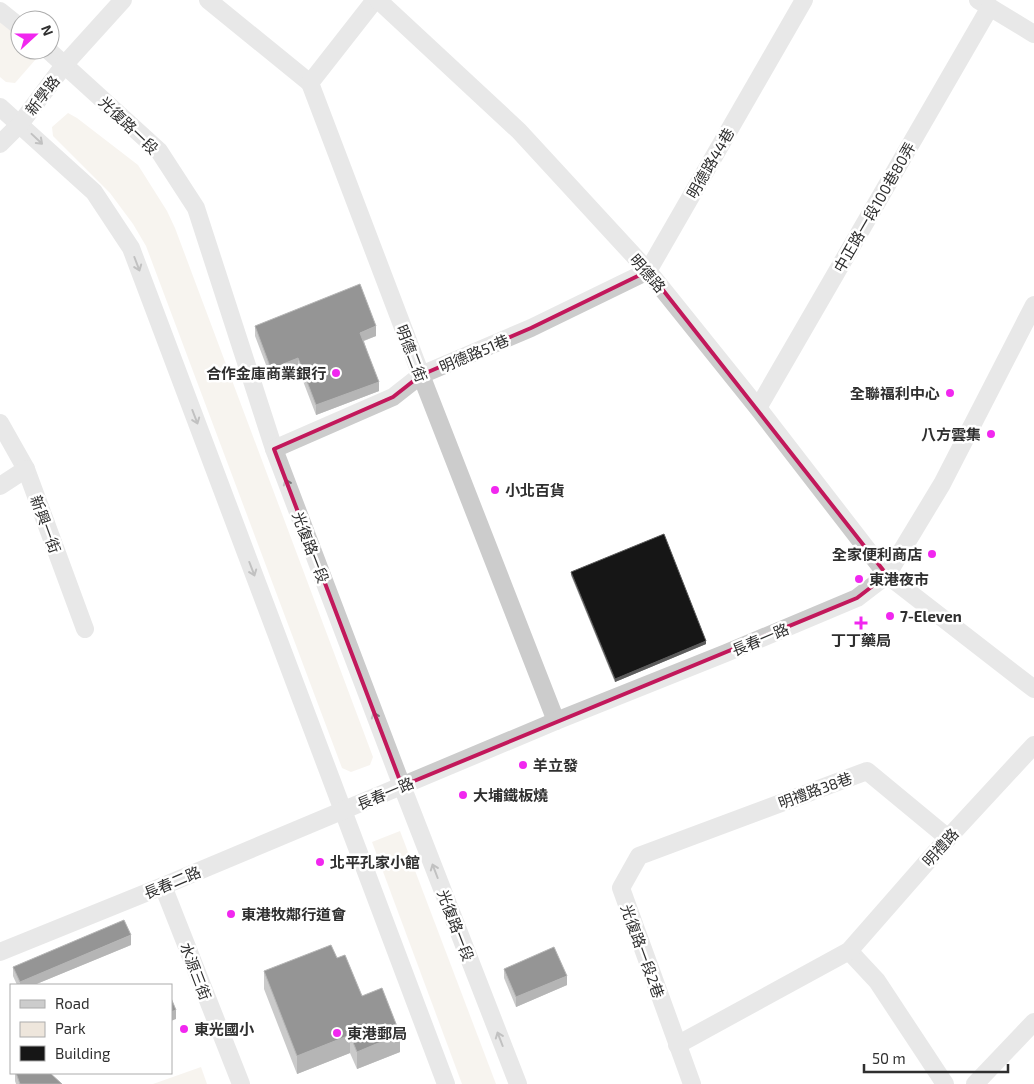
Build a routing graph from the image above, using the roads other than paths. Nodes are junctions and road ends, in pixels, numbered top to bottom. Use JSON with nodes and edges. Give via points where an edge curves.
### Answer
{"nodes":[{"id":1,"x":123,"y":0,"type":"edge"},
{"id":2,"x":208,"y":0,"type":"edge"},
{"id":3,"x":377,"y":0,"type":"edge"},
{"id":4,"x":804,"y":0,"type":"edge"},
{"id":5,"x":984,"y":3,"type":"edge"},
{"id":6,"x":0,"y":11,"type":"edge"},
{"id":7,"x":10,"y":20,"type":"edge"},
{"id":8,"x":1034,"y":34,"type":"edge"},
{"id":9,"x":60,"y":60,"type":"edge"},
{"id":10,"x":65,"y":64,"type":"junction"},
{"id":11,"x":310,"y":83,"type":"junction"},
{"id":12,"x":0,"y":107,"type":"edge"},
{"id":13,"x":20,"y":124,"type":"junction"},
{"id":14,"x":0,"y":144,"type":"edge"},
{"id":15,"x":648,"y":271,"type":"junction"},
{"id":16,"x":1034,"y":305,"type":"edge"},
{"id":17,"x":421,"y":375,"type":"junction"},
{"id":18,"x":758,"y":408,"type":"junction"},
{"id":19,"x":0,"y":423,"type":"edge"},
{"id":20,"x":274,"y":449,"type":"junction"},
{"id":21,"x":26,"y":469,"type":"junction"},
{"id":22,"x":0,"y":486,"type":"edge"},
{"id":23,"x":887,"y":575,"type":"junction"},
{"id":24,"x":85,"y":629,"type":"dead end"},
{"id":25,"x":1034,"y":689,"type":"edge"},
{"id":26,"x":556,"y":721,"type":"junction"},
{"id":27,"x":1034,"y":745,"type":"edge"},
{"id":28,"x":402,"y":786,"type":"junction"},
{"id":29,"x":343,"y":811,"type":"junction"},
{"id":30,"x":748,"y":815,"type":"joint"},
{"id":31,"x":948,"y":838,"type":"junction"},
{"id":32,"x":163,"y":886,"type":"junction"},
{"id":33,"x":849,"y":951,"type":"junction"},
{"id":34,"x":0,"y":952,"type":"edge"},
{"id":35,"x":1034,"y":1022,"type":"edge"},
{"id":36,"x":677,"y":1045,"type":"junction"},
{"id":37,"x":241,"y":1084,"type":"edge"},
{"id":38,"x":446,"y":1084,"type":"edge"},
{"id":39,"x":518,"y":1084,"type":"edge"},
{"id":40,"x":692,"y":1084,"type":"edge"},
{"id":41,"x":945,"y":1084,"type":"edge"},
{"id":42,"x":975,"y":1084,"type":"edge"}],
"edges":[{"from":1,"to":10,"type":"street","name":"新學路"},
{"from":2,"to":11,"type":"street"},
{"from":3,"to":11,"type":"street"},
{"from":3,"to":15,"type":"street","name":"明德路","via":[[519,131]]},
{"from":4,"to":15,"type":"street","name":"明德路44巷"},
{"from":5,"to":8,"type":"street"},
{"from":5,"to":18,"type":"street","name":"中正路一段100巷80弄"},
{"from":6,"to":7,"type":"street"},
{"from":9,"to":10,"type":"street","name":"光復路一段"},
{"from":10,"to":13,"type":"street","name":"新學路"},
{"from":10,"to":20,"type":"street","name":"光復路一段","via":[[158,151],[196,208]]},
{"from":11,"to":17,"type":"street","name":"明德二街"},
{"from":12,"to":13,"type":"street"},
{"from":13,"to":14,"type":"street","name":"新學路"},
{"from":13,"to":29,"type":"street","one_way":true,"via":[[94,192],[131,248]]},
{"from":15,"to":17,"type":"street","name":"明德路51巷","via":[[531,328]]},
{"from":15,"to":18,"type":"street","name":"明德路"},
{"from":16,"to":23,"type":"street","name":"長春一路","via":[[942,484]]},
{"from":17,"to":20,"type":"street","name":"明德路51巷","via":[[393,397]]},
{"from":17,"to":26,"type":"street","name":"明德二街"},
{"from":18,"to":23,"type":"street","name":"明德路"},
{"from":19,"to":21,"type":"street","name":"新興一街"},
{"from":28,"to":20,"type":"street","name":"光復路一段","one_way":true},
{"from":21,"to":22,"type":"street"},
{"from":21,"to":24,"type":"street","name":"新興一街"},
{"from":23,"to":25,"type":"street","name":"明德路"},
{"from":23,"to":26,"type":"street","name":"長春一路","via":[[857,598]]},
{"from":26,"to":28,"type":"street","name":"長春一路"},
{"from":27,"to":31,"type":"street","name":"明禮路"},
{"from":28,"to":29,"type":"street","name":"長春一路"},
{"from":39,"to":28,"type":"street","name":"光復路一段","one_way":true},
{"from":29,"to":32,"type":"street","name":"長春二路"},
{"from":29,"to":38,"type":"street"},
{"from":30,"to":31,"type":"street","name":"明禮路38巷","via":[[867,770]]},
{"from":30,"to":36,"type":"street","name":"光復路一段2巷","via":[[639,856],[621,888]]},
{"from":31,"to":33,"type":"street","name":"明禮路"},
{"from":32,"to":34,"type":"street","name":"長春二路"},
{"from":32,"to":37,"type":"street","name":"水源三街"},
{"from":33,"to":36,"type":"street","name":"明禮路"},
{"from":33,"to":41,"type":"street","via":[[877,981]]},
{"from":35,"to":42,"type":"street"},
{"from":36,"to":40,"type":"street","name":"光復路一段2巷"}]}
